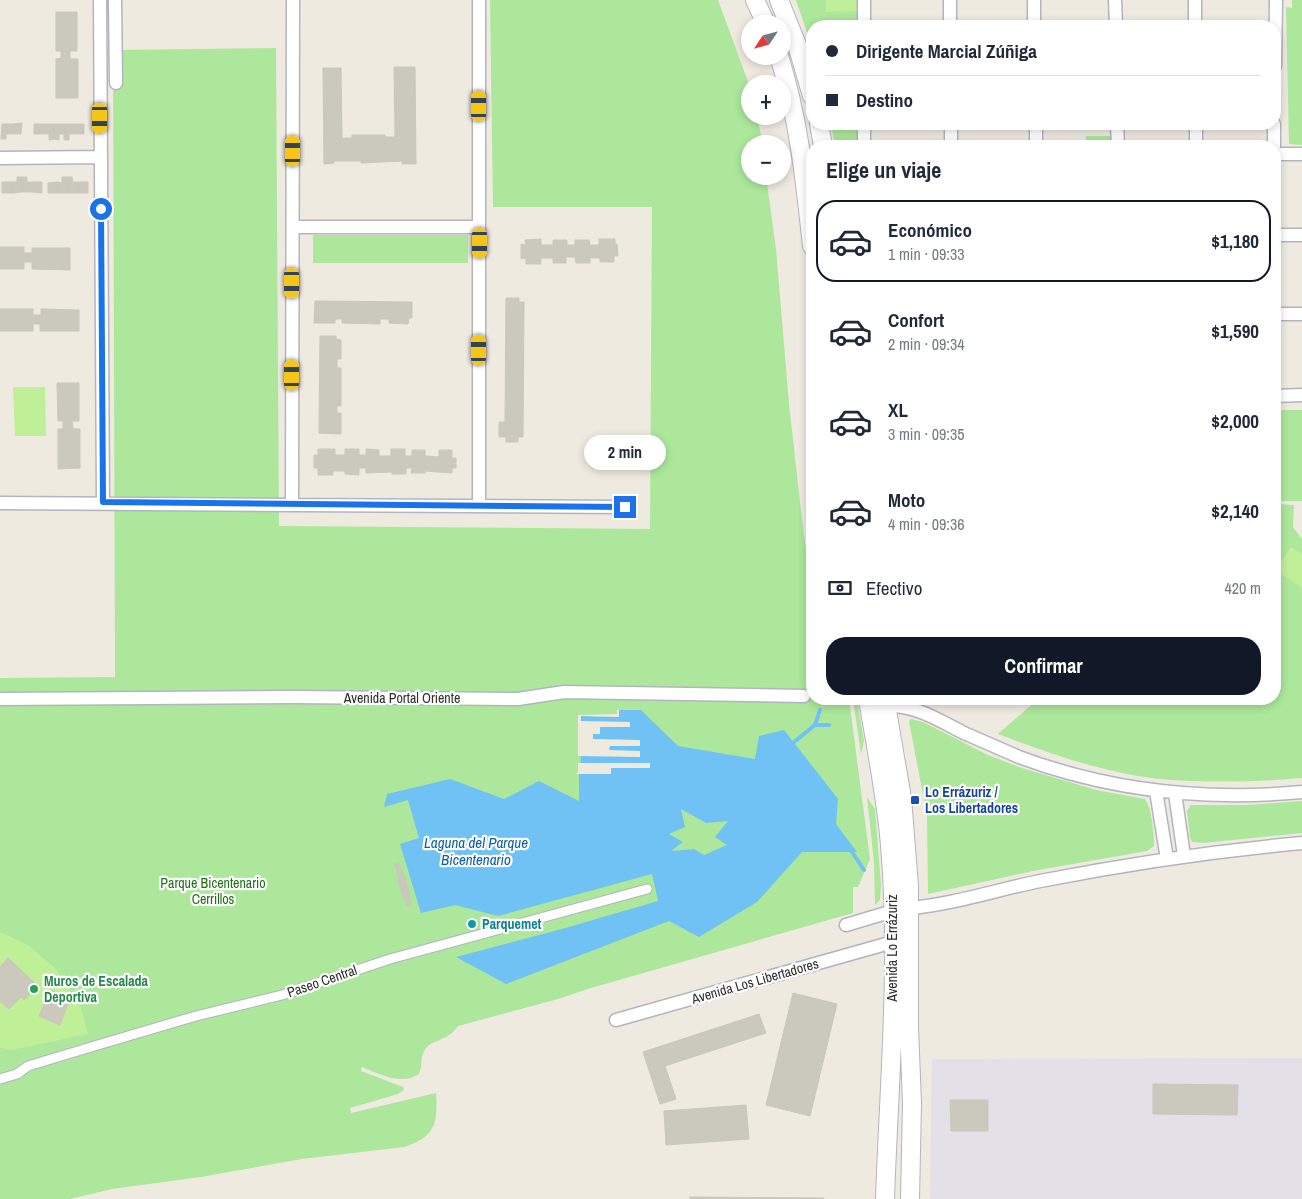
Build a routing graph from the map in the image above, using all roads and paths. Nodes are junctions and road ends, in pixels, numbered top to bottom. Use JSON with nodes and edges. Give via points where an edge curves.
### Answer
{"nodes":[{"id":1,"x":100,"y":0,"type":"edge"},
{"id":2,"x":115,"y":0,"type":"edge"},
{"id":3,"x":293,"y":0,"type":"edge"},
{"id":4,"x":479,"y":0,"type":"edge"},
{"id":5,"x":756,"y":0,"type":"edge"},
{"id":6,"x":779,"y":0,"type":"edge"},
{"id":7,"x":864,"y":0,"type":"edge"},
{"id":8,"x":950,"y":0,"type":"edge"},
{"id":9,"x":1034,"y":0,"type":"edge"},
{"id":10,"x":1115,"y":0,"type":"edge"},
{"id":11,"x":1195,"y":0,"type":"edge"},
{"id":12,"x":1276,"y":1,"type":"edge"},
{"id":13,"x":762,"y":15,"type":"edge"},
{"id":14,"x":864,"y":20,"type":"edge"},
{"id":15,"x":950,"y":20,"type":"edge"},
{"id":16,"x":1034,"y":20,"type":"edge"},
{"id":17,"x":1116,"y":20,"type":"edge"},
{"id":18,"x":1195,"y":20,"type":"edge"},
{"id":19,"x":1276,"y":20,"type":"edge"},
{"id":20,"x":782,"y":65,"type":"edge"},
{"id":21,"x":806,"y":76,"type":"edge"},
{"id":22,"x":116,"y":83,"type":"dead end"},
{"id":23,"x":1281,"y":154,"type":"edge"},
{"id":24,"x":1302,"y":154,"type":"edge"},
{"id":25,"x":101,"y":157,"type":"junction"},
{"id":26,"x":0,"y":158,"type":"edge"},
{"id":27,"x":806,"y":193,"type":"edge"},
{"id":28,"x":293,"y":226,"type":"junction"},
{"id":29,"x":480,"y":227,"type":"junction"},
{"id":30,"x":1281,"y":235,"type":"edge"},
{"id":31,"x":1302,"y":235,"type":"edge"},
{"id":32,"x":1281,"y":314,"type":"edge"},
{"id":33,"x":1302,"y":314,"type":"edge"},
{"id":34,"x":1302,"y":395,"type":"edge"},
{"id":35,"x":1281,"y":396,"type":"edge"},
{"id":36,"x":103,"y":502,"type":"junction"},
{"id":37,"x":0,"y":503,"type":"edge"},
{"id":38,"x":292,"y":505,"type":"junction"},
{"id":39,"x":479,"y":506,"type":"junction"},
{"id":40,"x":625,"y":507,"type":"dead end"},
{"id":41,"x":804,"y":696,"type":"dead end"},
{"id":42,"x":0,"y":699,"type":"edge"},
{"id":43,"x":869,"y":705,"type":"edge"},
{"id":44,"x":886,"y":705,"type":"edge"},
{"id":45,"x":894,"y":705,"type":"edge"},
{"id":46,"x":1156,"y":791,"type":"junction"},
{"id":47,"x":1302,"y":792,"type":"edge"},
{"id":48,"x":1175,"y":793,"type":"junction"},
{"id":49,"x":1302,"y":843,"type":"edge"},
{"id":50,"x":1184,"y":856,"type":"junction"},
{"id":51,"x":1166,"y":859,"type":"junction"},
{"id":52,"x":647,"y":890,"type":"dead end"},
{"id":53,"x":901,"y":909,"type":"junction"},
{"id":54,"x":846,"y":925,"type":"dead end"},
{"id":55,"x":893,"y":942,"type":"junction"},
{"id":56,"x":616,"y":1020,"type":"dead end"},
{"id":57,"x":0,"y":1079,"type":"edge"},
{"id":58,"x":885,"y":1199,"type":"edge"},
{"id":59,"x":910,"y":1199,"type":"edge"}],
"edges":[{"from":1,"to":25,"type":"street"},
{"from":2,"to":22,"type":"street"},
{"from":3,"to":28,"type":"street"},
{"from":4,"to":29,"type":"street"},
{"from":5,"to":13,"type":"main road"},
{"from":6,"to":21,"type":"main road"},
{"from":7,"to":14,"type":"street"},
{"from":8,"to":15,"type":"street"},
{"from":9,"to":16,"type":"street"},
{"from":10,"to":17,"type":"street"},
{"from":11,"to":18,"type":"street"},
{"from":12,"to":19,"type":"street"},
{"from":20,"to":27,"type":"main road","via":[[801,148]]},
{"from":23,"to":24,"type":"street"},
{"from":25,"to":26,"type":"street"},
{"from":25,"to":36,"type":"street"},
{"from":28,"to":29,"type":"street"},
{"from":28,"to":38,"type":"street"},
{"from":29,"to":39,"type":"street"},
{"from":30,"to":31,"type":"street"},
{"from":32,"to":33,"type":"street"},
{"from":34,"to":35,"type":"street"},
{"from":36,"to":37,"type":"street"},
{"from":36,"to":38,"type":"street"},
{"from":38,"to":39,"type":"street"},
{"from":39,"to":40,"type":"street"},
{"from":41,"to":42,"type":"street","name":"Avenida Portal Oriente","via":[[564,692],[518,699]]},
{"from":43,"to":53,"type":"main road","name":"Avenida Lo Errázuriz"},
{"from":44,"to":53,"type":"main road","name":"Avenida Lo Errázuriz","via":[[908,855]]},
{"from":45,"to":46,"type":"street","via":[[917,710],[992,746],[1047,766],[1101,781]]},
{"from":46,"to":48,"type":"street"},
{"from":46,"to":51,"type":"street"},
{"from":47,"to":48,"type":"street","via":[[1243,796]]},
{"from":48,"to":50,"type":"street"},
{"from":49,"to":50,"type":"street"},
{"from":50,"to":51,"type":"street"},
{"from":51,"to":53,"type":"street","via":[[1025,884],[941,904]]},
{"from":52,"to":57,"type":"street","name":"Paseo Central","via":[[390,960],[282,995],[196,1016],[28,1066],[17,1074]]},
{"from":53,"to":54,"type":"street"},
{"from":53,"to":55,"type":"main road","name":"Avenida Lo Errázuriz"},
{"from":53,"to":59,"type":"main road","name":"Avenida Lo Errázuriz","via":[[912,1103]]},
{"from":55,"to":56,"type":"street","name":"Avenida Los Libertadores"},
{"from":55,"to":58,"type":"main road","name":"Avenida Lo Errázuriz"}]}
